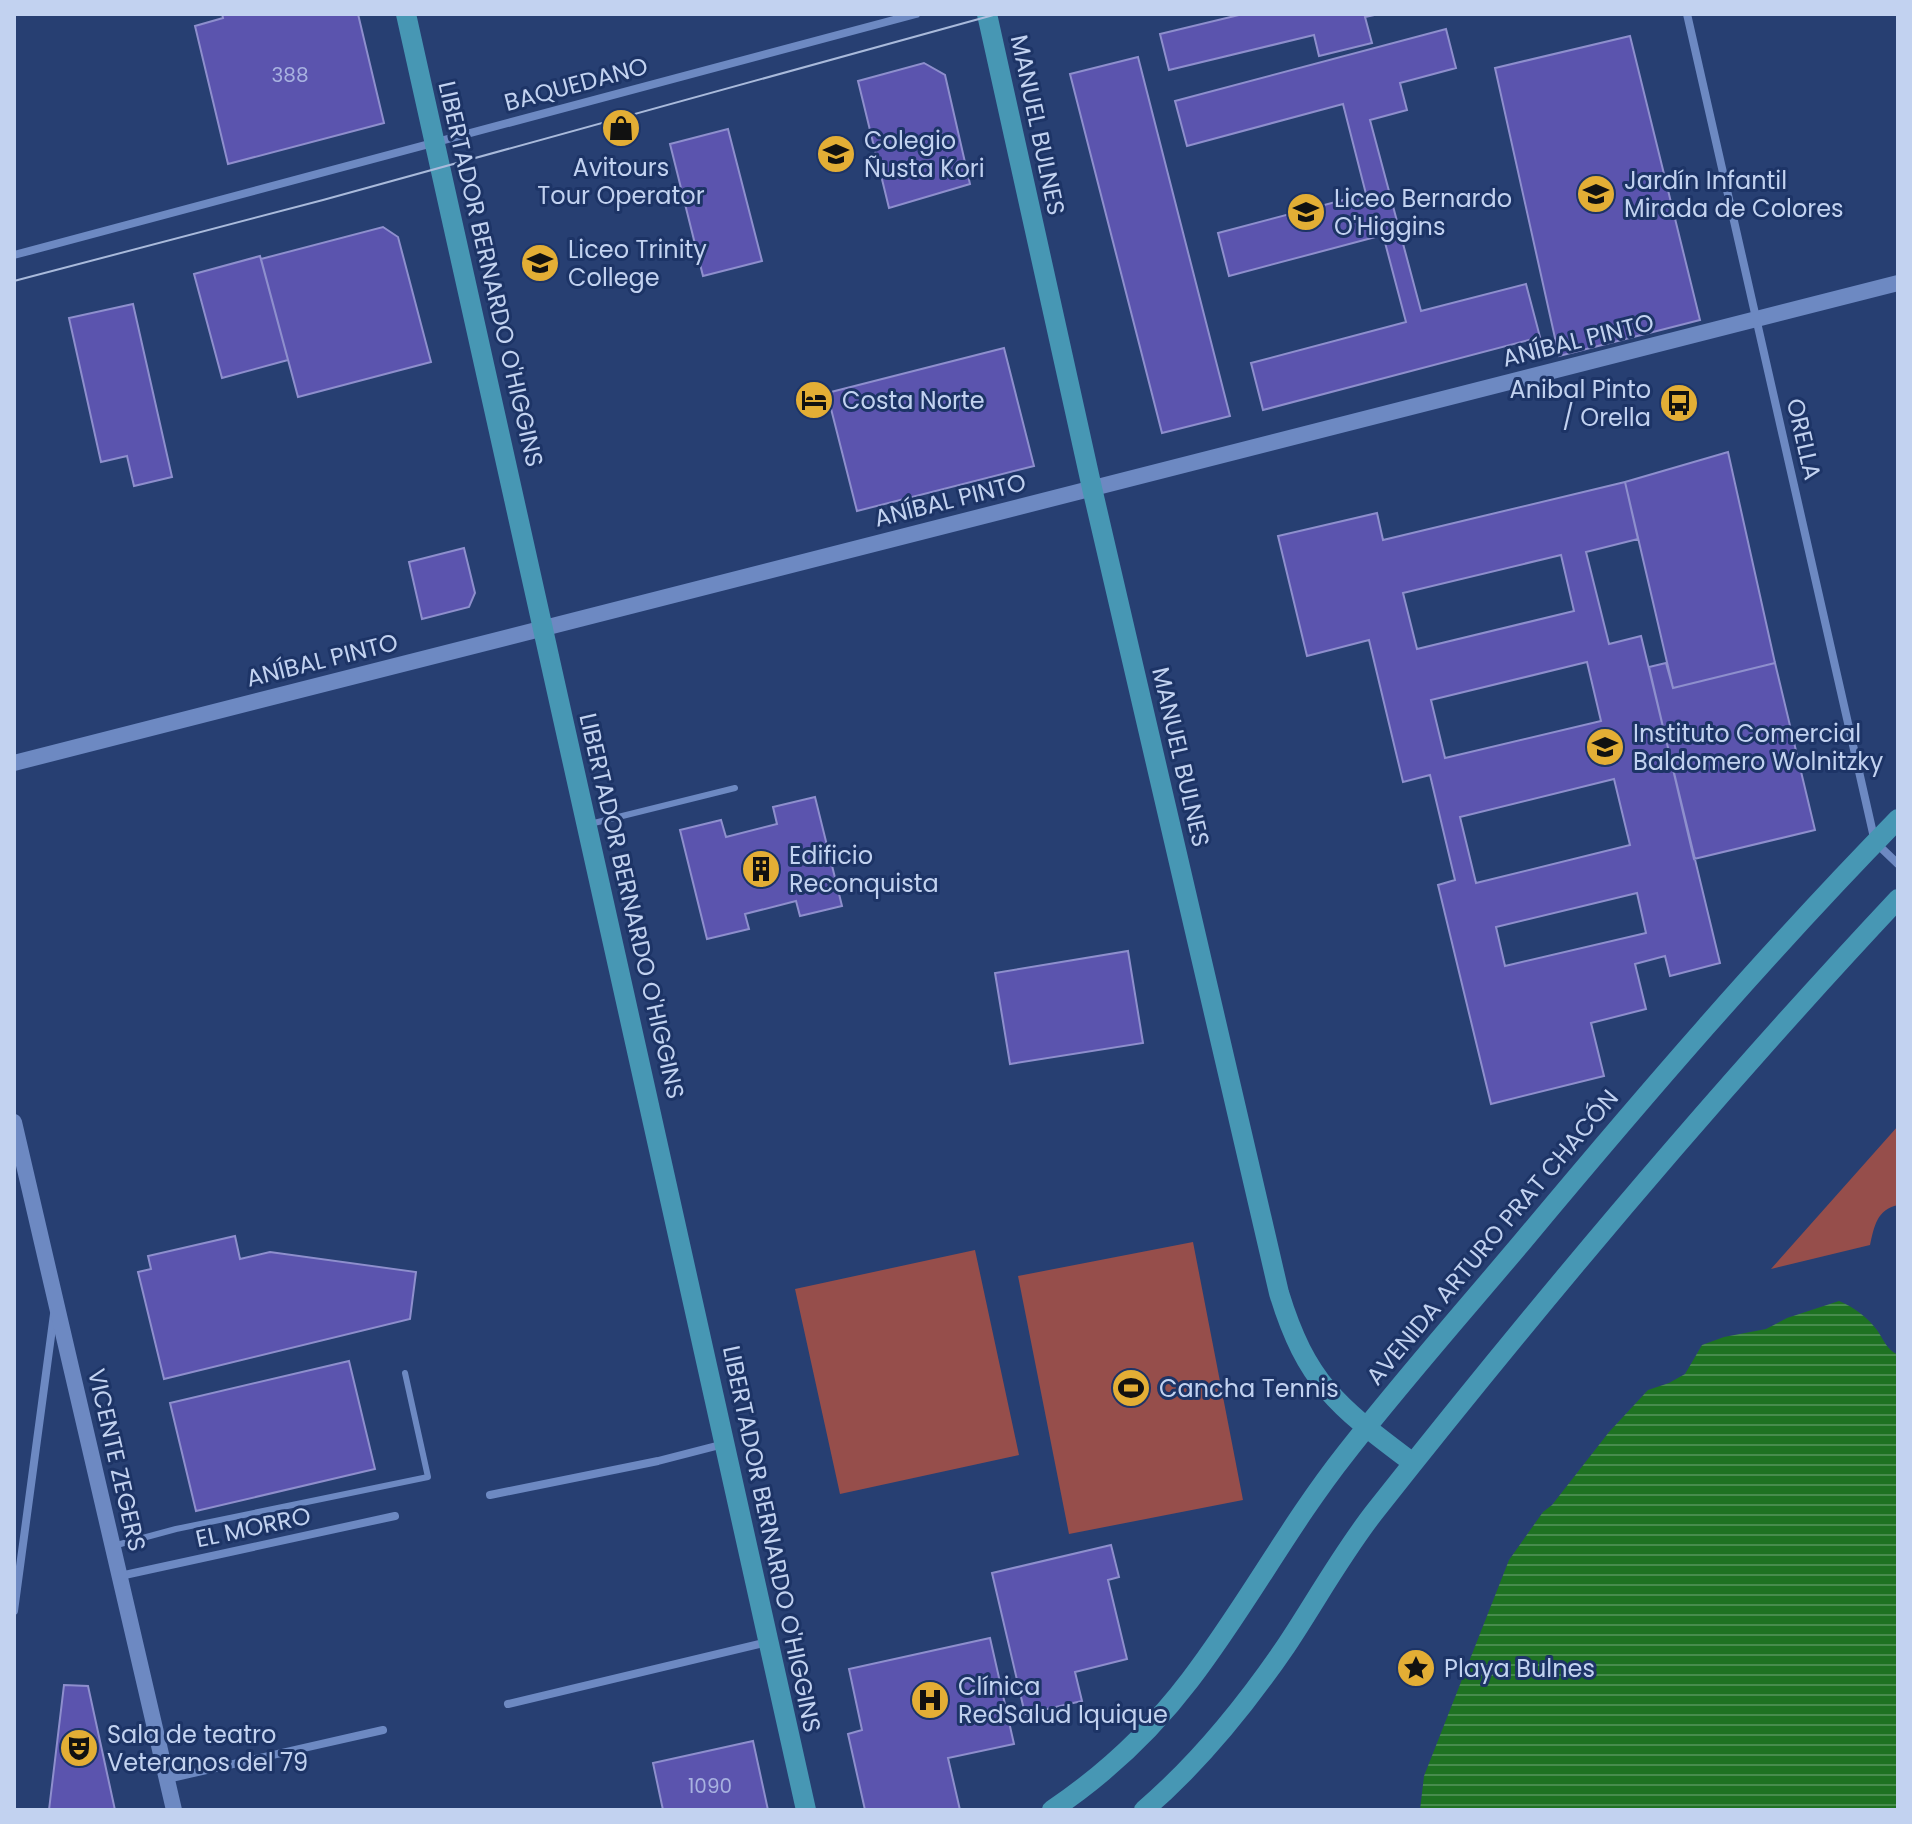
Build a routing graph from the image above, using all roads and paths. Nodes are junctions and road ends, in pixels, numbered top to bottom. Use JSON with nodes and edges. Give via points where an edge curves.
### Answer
{"nodes":[{"id":1,"x":406,"y":14,"type":"edge"},
{"id":2,"x":916,"y":14,"type":"edge"},
{"id":3,"x":987,"y":14,"type":"edge"},
{"id":4,"x":1687,"y":14,"type":"edge"},
{"id":5,"x":435,"y":142,"type":"junction"},
{"id":6,"x":14,"y":255,"type":"edge"},
{"id":7,"x":1898,"y":283,"type":"edge"},
{"id":8,"x":1756,"y":319,"type":"junction"},
{"id":9,"x":1092,"y":488,"type":"junction"},
{"id":10,"x":543,"y":628,"type":"junction"},
{"id":11,"x":14,"y":763,"type":"edge"},
{"id":12,"x":735,"y":788,"type":"dead end"},
{"id":13,"x":1898,"y":819,"type":"edge"},
{"id":14,"x":587,"y":825,"type":"junction"},
{"id":15,"x":1875,"y":842,"type":"junction"},
{"id":16,"x":1898,"y":864,"type":"edge"},
{"id":17,"x":1898,"y":899,"type":"edge"},
{"id":18,"x":14,"y":1122,"type":"edge"},
{"id":19,"x":56,"y":1302,"type":"junction"},
{"id":20,"x":405,"y":1373,"type":"dead end"},
{"id":21,"x":1366,"y":1427,"type":"junction"},
{"id":22,"x":724,"y":1444,"type":"junction"},
{"id":23,"x":1413,"y":1463,"type":"junction"},
{"id":24,"x":490,"y":1495,"type":"dead end"},
{"id":25,"x":395,"y":1516,"type":"dead end"},
{"id":26,"x":113,"y":1546,"type":"junction"},
{"id":27,"x":120,"y":1576,"type":"junction"},
{"id":28,"x":14,"y":1611,"type":"edge"},
{"id":29,"x":768,"y":1642,"type":"junction"},
{"id":30,"x":508,"y":1704,"type":"dead end"},
{"id":31,"x":383,"y":1730,"type":"dead end"},
{"id":32,"x":167,"y":1779,"type":"junction"},
{"id":33,"x":174,"y":1810,"type":"edge"},
{"id":34,"x":806,"y":1810,"type":"edge"},
{"id":35,"x":1052,"y":1810,"type":"edge"},
{"id":36,"x":1144,"y":1810,"type":"edge"}],
"edges":[{"from":1,"to":5,"type":"main road","name":"LIBERTADOR BERNARDO O'HIGGINS"},
{"from":2,"to":5,"type":"street","name":"BAQUEDANO"},
{"from":3,"to":9,"type":"main road","name":"MANUEL BULNES"},
{"from":4,"to":8,"type":"street","name":"ORELLA"},
{"from":5,"to":6,"type":"street","name":"BAQUEDANO"},
{"from":5,"to":10,"type":"main road","name":"LIBERTADOR BERNARDO O'HIGGINS"},
{"from":7,"to":8,"type":"street","name":"ANÍBAL PINTO"},
{"from":8,"to":9,"type":"street","name":"ANÍBAL PINTO"},
{"from":8,"to":15,"type":"street","name":"ORELLA"},
{"from":9,"to":10,"type":"street","name":"ANÍBAL PINTO"},
{"from":9,"to":21,"type":"main road","name":"MANUEL BULNES","via":[[1279,1293],[1300,1352],[1316,1377]]},
{"from":10,"to":11,"type":"street","name":"ANÍBAL PINTO"},
{"from":10,"to":14,"type":"main road","name":"LIBERTADOR BERNARDO O'HIGGINS"},
{"from":12,"to":14,"type":"lane"},
{"from":13,"to":15,"type":"main road","name":"AVENIDA ARTURO PRAT CHACÓN"},
{"from":14,"to":22,"type":"main road","name":"LIBERTADOR BERNARDO O'HIGGINS"},
{"from":15,"to":16,"type":"street"},
{"from":15,"to":21,"type":"main road","name":"AVENIDA ARTURO PRAT CHACÓN","via":[[1691,1041]]},
{"from":17,"to":23,"type":"main road","via":[[1710,1109]]},
{"from":18,"to":19,"type":"street","name":"VICENTE ZEGERS"},
{"from":19,"to":26,"type":"street","name":"VICENTE ZEGERS"},
{"from":19,"to":28,"type":"street"},
{"from":20,"to":26,"type":"lane","via":[[428,1477]]},
{"from":21,"to":23,"type":"main road","name":"MANUEL BULNES"},
{"from":21,"to":35,"type":"main road","name":"AVENIDA ARTURO PRAT CHACÓN","via":[[1189,1682],[1113,1763]]},
{"from":22,"to":24,"type":"street"},
{"from":22,"to":29,"type":"main road","name":"LIBERTADOR BERNARDO O'HIGGINS"},
{"from":23,"to":36,"type":"main road","via":[[1367,1521],[1227,1726]]},
{"from":25,"to":27,"type":"street","name":"EL MORRO"},
{"from":26,"to":27,"type":"street","name":"VICENTE ZEGERS"},
{"from":27,"to":32,"type":"street","name":"VICENTE ZEGERS"},
{"from":29,"to":30,"type":"street"},
{"from":29,"to":34,"type":"main road","name":"LIBERTADOR BERNARDO O'HIGGINS"},
{"from":31,"to":32,"type":"street"},
{"from":32,"to":33,"type":"street","name":"VICENTE ZEGERS"}]}
